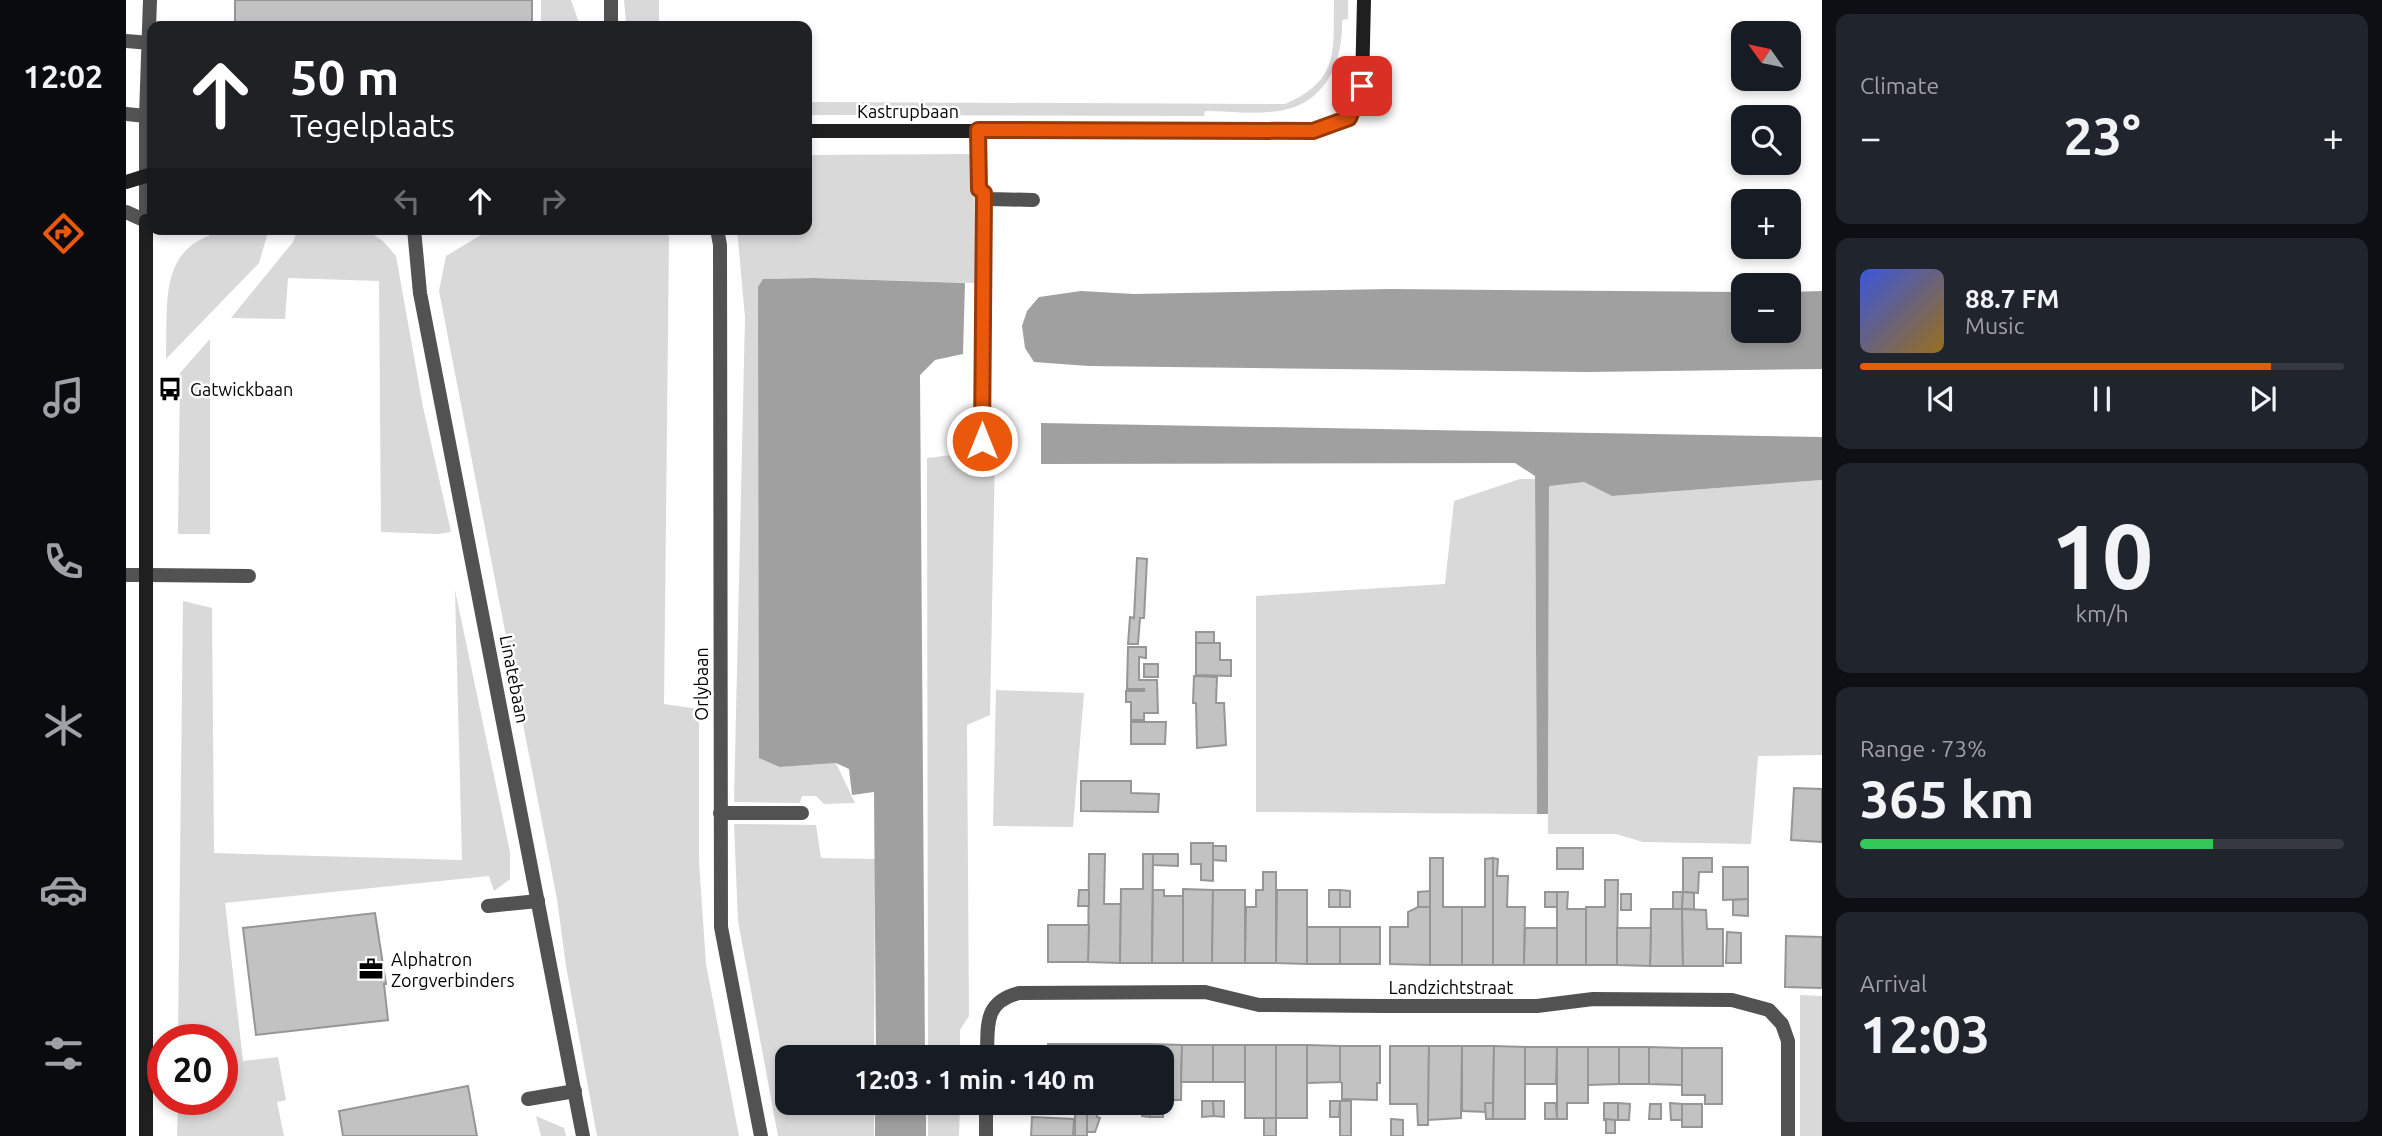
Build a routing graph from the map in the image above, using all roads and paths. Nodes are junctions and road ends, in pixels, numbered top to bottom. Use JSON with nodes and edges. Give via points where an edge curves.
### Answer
{"nodes":[{"id":1,"x":150,"y":0,"type":"edge"},
{"id":2,"x":611,"y":0,"type":"edge"},
{"id":3,"x":1364,"y":0,"type":"edge"},
{"id":4,"x":150,"y":21,"type":"edge"},
{"id":5,"x":611,"y":21,"type":"edge"},
{"id":6,"x":126,"y":41,"type":"edge"},
{"id":7,"x":147,"y":43,"type":"edge"},
{"id":8,"x":147,"y":92,"type":"edge"},
{"id":9,"x":126,"y":114,"type":"edge"},
{"id":10,"x":146,"y":116,"type":"junction"},
{"id":11,"x":147,"y":130,"type":"edge"},
{"id":12,"x":978,"y":130,"type":"junction"},
{"id":13,"x":812,"y":131,"type":"edge"},
{"id":14,"x":147,"y":175,"type":"edge"},
{"id":15,"x":126,"y":182,"type":"edge"},
{"id":16,"x":984,"y":193,"type":"junction"},
{"id":17,"x":1033,"y":200,"type":"dead end"},
{"id":18,"x":126,"y":212,"type":"edge"},
{"id":19,"x":147,"y":220,"type":"edge"},
{"id":20,"x":149,"y":235,"type":"edge"},
{"id":21,"x":415,"y":235,"type":"edge"},
{"id":22,"x":718,"y":235,"type":"edge"},
{"id":23,"x":982,"y":441,"type":"dead end"},
{"id":24,"x":126,"y":575,"type":"edge"},
{"id":25,"x":146,"y":575,"type":"junction"},
{"id":26,"x":249,"y":576,"type":"dead end"},
{"id":27,"x":720,"y":813,"type":"junction"},
{"id":28,"x":802,"y":813,"type":"dead end"},
{"id":29,"x":538,"y":901,"type":"junction"},
{"id":30,"x":488,"y":906,"type":"dead end"},
{"id":31,"x":988,"y":1045,"type":"edge"},
{"id":32,"x":575,"y":1091,"type":"junction"},
{"id":33,"x":528,"y":1099,"type":"dead end"},
{"id":34,"x":986,"y":1115,"type":"edge"},
{"id":35,"x":146,"y":1136,"type":"edge"},
{"id":36,"x":583,"y":1136,"type":"edge"},
{"id":37,"x":761,"y":1136,"type":"edge"},
{"id":38,"x":986,"y":1136,"type":"edge"},
{"id":39,"x":1788,"y":1136,"type":"edge"}],
"edges":[{"from":1,"to":4,"type":"street"},
{"from":2,"to":5,"type":"street"},
{"from":3,"to":12,"type":"main road","name":"Kastrupbaan","via":[[1362,86],[1349,118],[1313,131]]},
{"from":6,"to":7,"type":"street"},
{"from":8,"to":10,"type":"street"},
{"from":9,"to":10,"type":"street"},
{"from":10,"to":11,"type":"street"},
{"from":12,"to":13,"type":"main road","name":"Kastrupbaan"},
{"from":12,"to":16,"type":"street","via":[[979,189]]},
{"from":14,"to":15,"type":"main road"},
{"from":16,"to":17,"type":"street","via":[[990,198]]},
{"from":16,"to":23,"type":"street"},
{"from":18,"to":19,"type":"street"},
{"from":20,"to":25,"type":"main road"},
{"from":21,"to":29,"type":"street","name":"Linatebaan","via":[[420,293]]},
{"from":22,"to":27,"type":"street","name":"Orlybaan"},
{"from":24,"to":25,"type":"street"},
{"from":25,"to":26,"type":"street"},
{"from":25,"to":35,"type":"main road"},
{"from":27,"to":28,"type":"street"},
{"from":27,"to":37,"type":"street","name":"Orlybaan","via":[[721,927]]},
{"from":29,"to":30,"type":"street"},
{"from":29,"to":32,"type":"street","name":"Linatebaan"},
{"from":31,"to":39,"type":"street","name":"Landzichtstraat","via":[[990,1013],[1002,999],[1030,992],[1205,992],[1259,1005],[1538,1006],[1593,999],[1731,1000],[1769,1010],[1782,1024],[1788,1041]]},
{"from":32,"to":33,"type":"street"},
{"from":32,"to":36,"type":"street","name":"Linatebaan"},
{"from":34,"to":38,"type":"street"}]}
